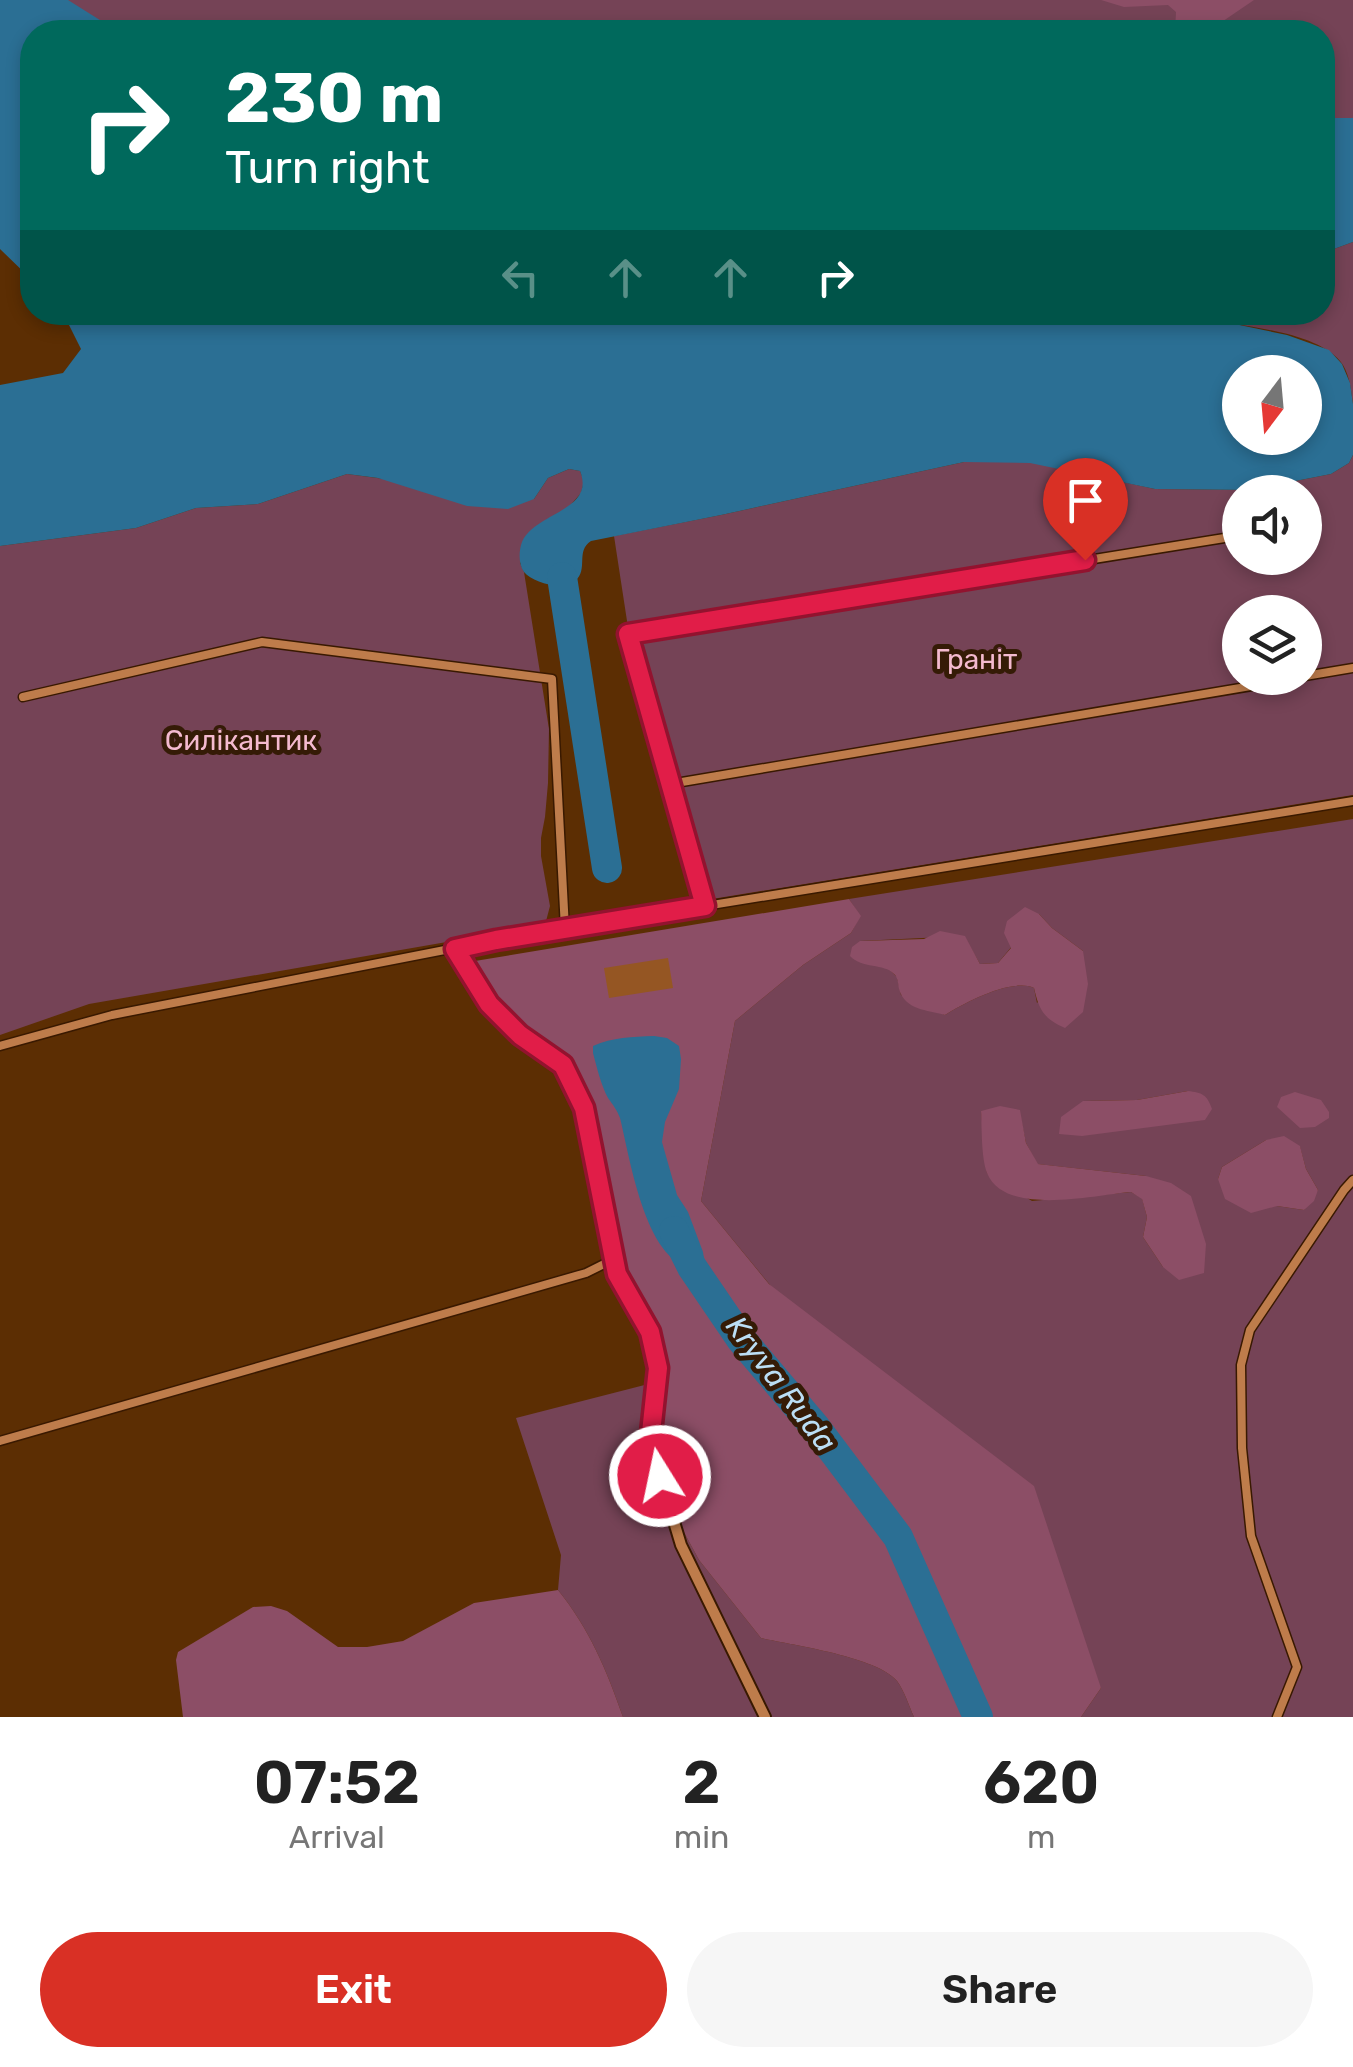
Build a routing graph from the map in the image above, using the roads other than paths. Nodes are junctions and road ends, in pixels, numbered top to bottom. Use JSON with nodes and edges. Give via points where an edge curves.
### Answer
{"nodes":[{"id":1,"x":1222,"y":538,"type":"edge"},
{"id":2,"x":1353,"y":668,"type":"edge"},
{"id":3,"x":1322,"y":673,"type":"edge"},
{"id":4,"x":1222,"y":691,"type":"edge"},
{"id":5,"x":23,"y":697,"type":"dead end"},
{"id":6,"x":670,"y":784,"type":"junction"},
{"id":7,"x":1353,"y":801,"type":"edge"},
{"id":8,"x":705,"y":906,"type":"junction"},
{"id":9,"x":566,"y":929,"type":"junction"},
{"id":10,"x":455,"y":949,"type":"junction"},
{"id":11,"x":0,"y":1046,"type":"edge"},
{"id":12,"x":1353,"y":1180,"type":"edge"},
{"id":13,"x":614,"y":1259,"type":"junction"},
{"id":14,"x":0,"y":1441,"type":"edge"},
{"id":15,"x":765,"y":1717,"type":"edge"},
{"id":16,"x":1277,"y":1717,"type":"edge"}],
"edges":[{"from":1,"to":6,"type":"lane","via":[[628,634]]},
{"from":2,"to":3,"type":"lane"},
{"from":4,"to":6,"type":"lane"},
{"from":5,"to":9,"type":"lane","via":[[262,642],[552,679]]},
{"from":6,"to":8,"type":"lane"},
{"from":7,"to":8,"type":"lane"},
{"from":8,"to":9,"type":"lane"},
{"from":9,"to":10,"type":"lane"},
{"from":10,"to":11,"type":"lane","via":[[112,1015]]},
{"from":10,"to":13,"type":"street","via":[[489,1004],[563,1065],[584,1108]]},
{"from":12,"to":16,"type":"lane","via":[[1250,1330],[1242,1365],[1250,1536],[1297,1667]]},
{"from":13,"to":14,"type":"lane","via":[[586,1273]]},
{"from":13,"to":15,"type":"street","via":[[650,1332],[658,1368],[650,1442],[681,1545]]}]}
